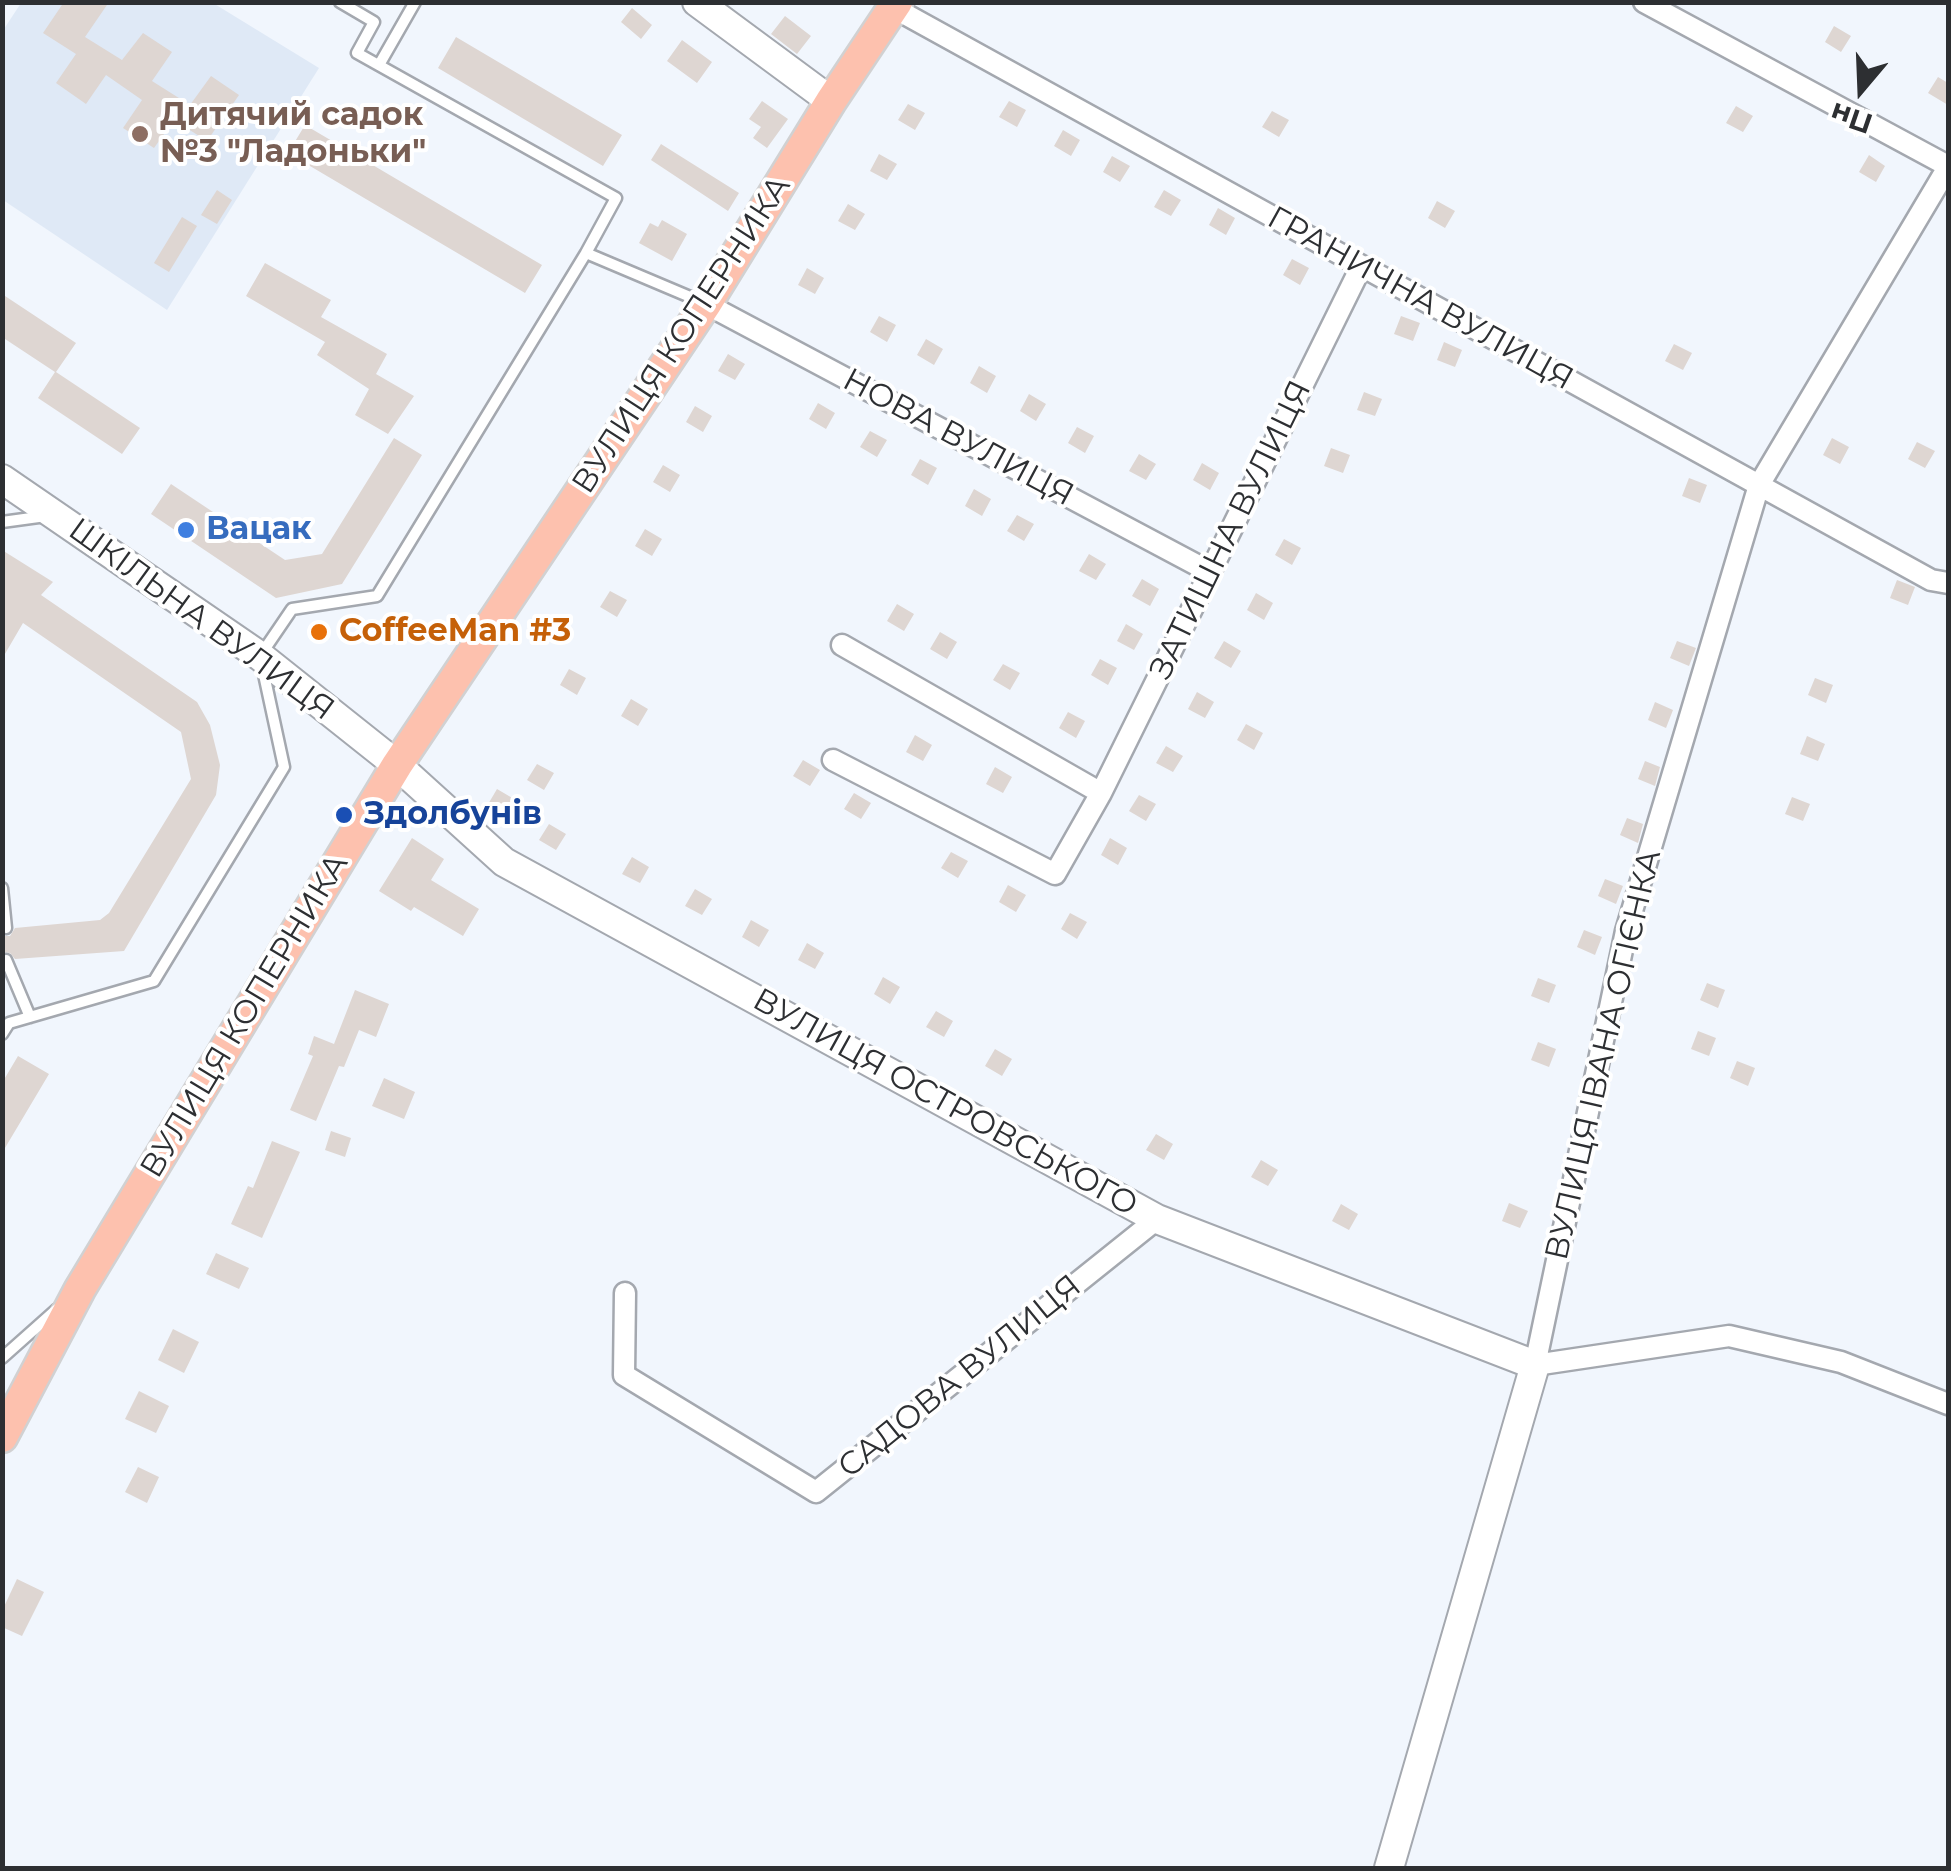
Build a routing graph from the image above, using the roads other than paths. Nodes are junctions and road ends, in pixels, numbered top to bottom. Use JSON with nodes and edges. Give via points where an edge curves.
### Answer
{"nodes":[{"id":1,"x":340,"y":2,"type":"edge"},
{"id":2,"x":415,"y":2,"type":"edge"},
{"id":3,"x":698,"y":2,"type":"edge"},
{"id":4,"x":1644,"y":2,"type":"edge"},
{"id":5,"x":896,"y":5,"type":"edge"},
{"id":6,"x":379,"y":65,"type":"junction"},
{"id":7,"x":830,"y":101,"type":"junction"},
{"id":8,"x":1948,"y":167,"type":"edge"},
{"id":9,"x":586,"y":253,"type":"junction"},
{"id":10,"x":1361,"y":267,"type":"junction"},
{"id":11,"x":706,"y":304,"type":"junction"},
{"id":12,"x":2,"y":479,"type":"edge"},
{"id":13,"x":1759,"y":485,"type":"junction"},
{"id":14,"x":54,"y":515,"type":"junction"},
{"id":15,"x":2,"y":522,"type":"edge"},
{"id":16,"x":1210,"y":572,"type":"junction"},
{"id":17,"x":1948,"y":584,"type":"edge"},
{"id":18,"x":842,"y":645,"type":"dead end"},
{"id":19,"x":260,"y":656,"type":"junction"},
{"id":20,"x":833,"y":760,"type":"dead end"},
{"id":21,"x":397,"y":765,"type":"junction"},
{"id":22,"x":1101,"y":793,"type":"junction"},
{"id":23,"x":2,"y":888,"type":"edge"},
{"id":24,"x":6,"y":928,"type":"dead end"},
{"id":25,"x":6,"y":960,"type":"dead end"},
{"id":26,"x":30,"y":1017,"type":"junction"},
{"id":27,"x":2,"y":1034,"type":"edge"},
{"id":28,"x":1157,"y":1219,"type":"junction"},
{"id":29,"x":80,"y":1289,"type":"junction"},
{"id":30,"x":626,"y":1293,"type":"dead end"},
{"id":31,"x":2,"y":1358,"type":"edge"},
{"id":32,"x":1534,"y":1365,"type":"junction"},
{"id":33,"x":1948,"y":1404,"type":"edge"},
{"id":34,"x":4,"y":1431,"type":"edge"},
{"id":35,"x":1389,"y":1868,"type":"edge"}],
"edges":[{"from":1,"to":6,"type":"lane","via":[[374,22],[357,52]]},
{"from":2,"to":6,"type":"lane"},
{"from":3,"to":7,"type":"street"},
{"from":4,"to":8,"type":"street"},
{"from":5,"to":7,"type":"main road","name":"ВУЛИЦЯ КОПЕРНИКА"},
{"from":5,"to":10,"type":"street","name":"ГРАНИЧНА ВУЛИЦЯ"},
{"from":6,"to":9,"type":"lane","via":[[616,198]]},
{"from":7,"to":11,"type":"main road","name":"ВУЛИЦЯ КОПЕРНИКА"},
{"from":8,"to":13,"type":"street","name":"ВУЛИЦЯ ІВАНА ОГІЄНКА"},
{"from":9,"to":11,"type":"lane"},
{"from":9,"to":19,"type":"lane","via":[[377,596],[292,609]]},
{"from":10,"to":13,"type":"street","name":"ГРАНИЧНА ВУЛИЦЯ"},
{"from":10,"to":16,"type":"street","name":"ЗАТИШНА ВУЛИЦЯ"},
{"from":11,"to":16,"type":"street","name":"НОВА ВУЛИЦЯ"},
{"from":11,"to":21,"type":"main road","name":"ВУЛИЦЯ КОПЕРНИКА"},
{"from":12,"to":14,"type":"street","name":"ШКІЛЬНА ВУЛИЦЯ"},
{"from":13,"to":17,"type":"street","name":"ГРАНИЧНА ВУЛИЦЯ"},
{"from":13,"to":32,"type":"street","name":"ВУЛИЦЯ ІВАНА ОГІЄНКА","via":[[1626,931]]},
{"from":14,"to":15,"type":"lane"},
{"from":14,"to":19,"type":"street","name":"ШКІЛЬНА ВУЛИЦЯ"},
{"from":16,"to":22,"type":"street","name":"ЗАТИШНА ВУЛИЦЯ"},
{"from":18,"to":22,"type":"street"},
{"from":19,"to":21,"type":"street","name":"ШКІЛЬНА ВУЛИЦЯ"},
{"from":19,"to":26,"type":"lane","via":[[284,767],[154,981]]},
{"from":20,"to":22,"type":"street","name":"ЗАТИШНА ВУЛИЦЯ","via":[[1055,874]]},
{"from":21,"to":28,"type":"street","name":"ВУЛИЦЯ ОСТРОВСЬКОГО","via":[[504,862]]},
{"from":21,"to":29,"type":"main road","name":"ВУЛИЦЯ КОПЕРНИКА"},
{"from":23,"to":24,"type":"lane"},
{"from":25,"to":26,"type":"lane"},
{"from":26,"to":27,"type":"lane","via":[[9,1023]]},
{"from":28,"to":30,"type":"street","name":"САДОВА ВУЛИЦЯ","via":[[816,1492],[624,1375]]},
{"from":28,"to":32,"type":"street","name":"ВУЛИЦЯ ОСТРОВСЬКОГО"},
{"from":29,"to":31,"type":"lane"},
{"from":29,"to":34,"type":"main road","name":"ВУЛИЦЯ КОПЕРНИКА"},
{"from":32,"to":33,"type":"street","via":[[1730,1336],[1841,1362]]},
{"from":32,"to":35,"type":"street","name":"ВУЛИЦЯ ІВАНА ОГІЄНКА"}]}
